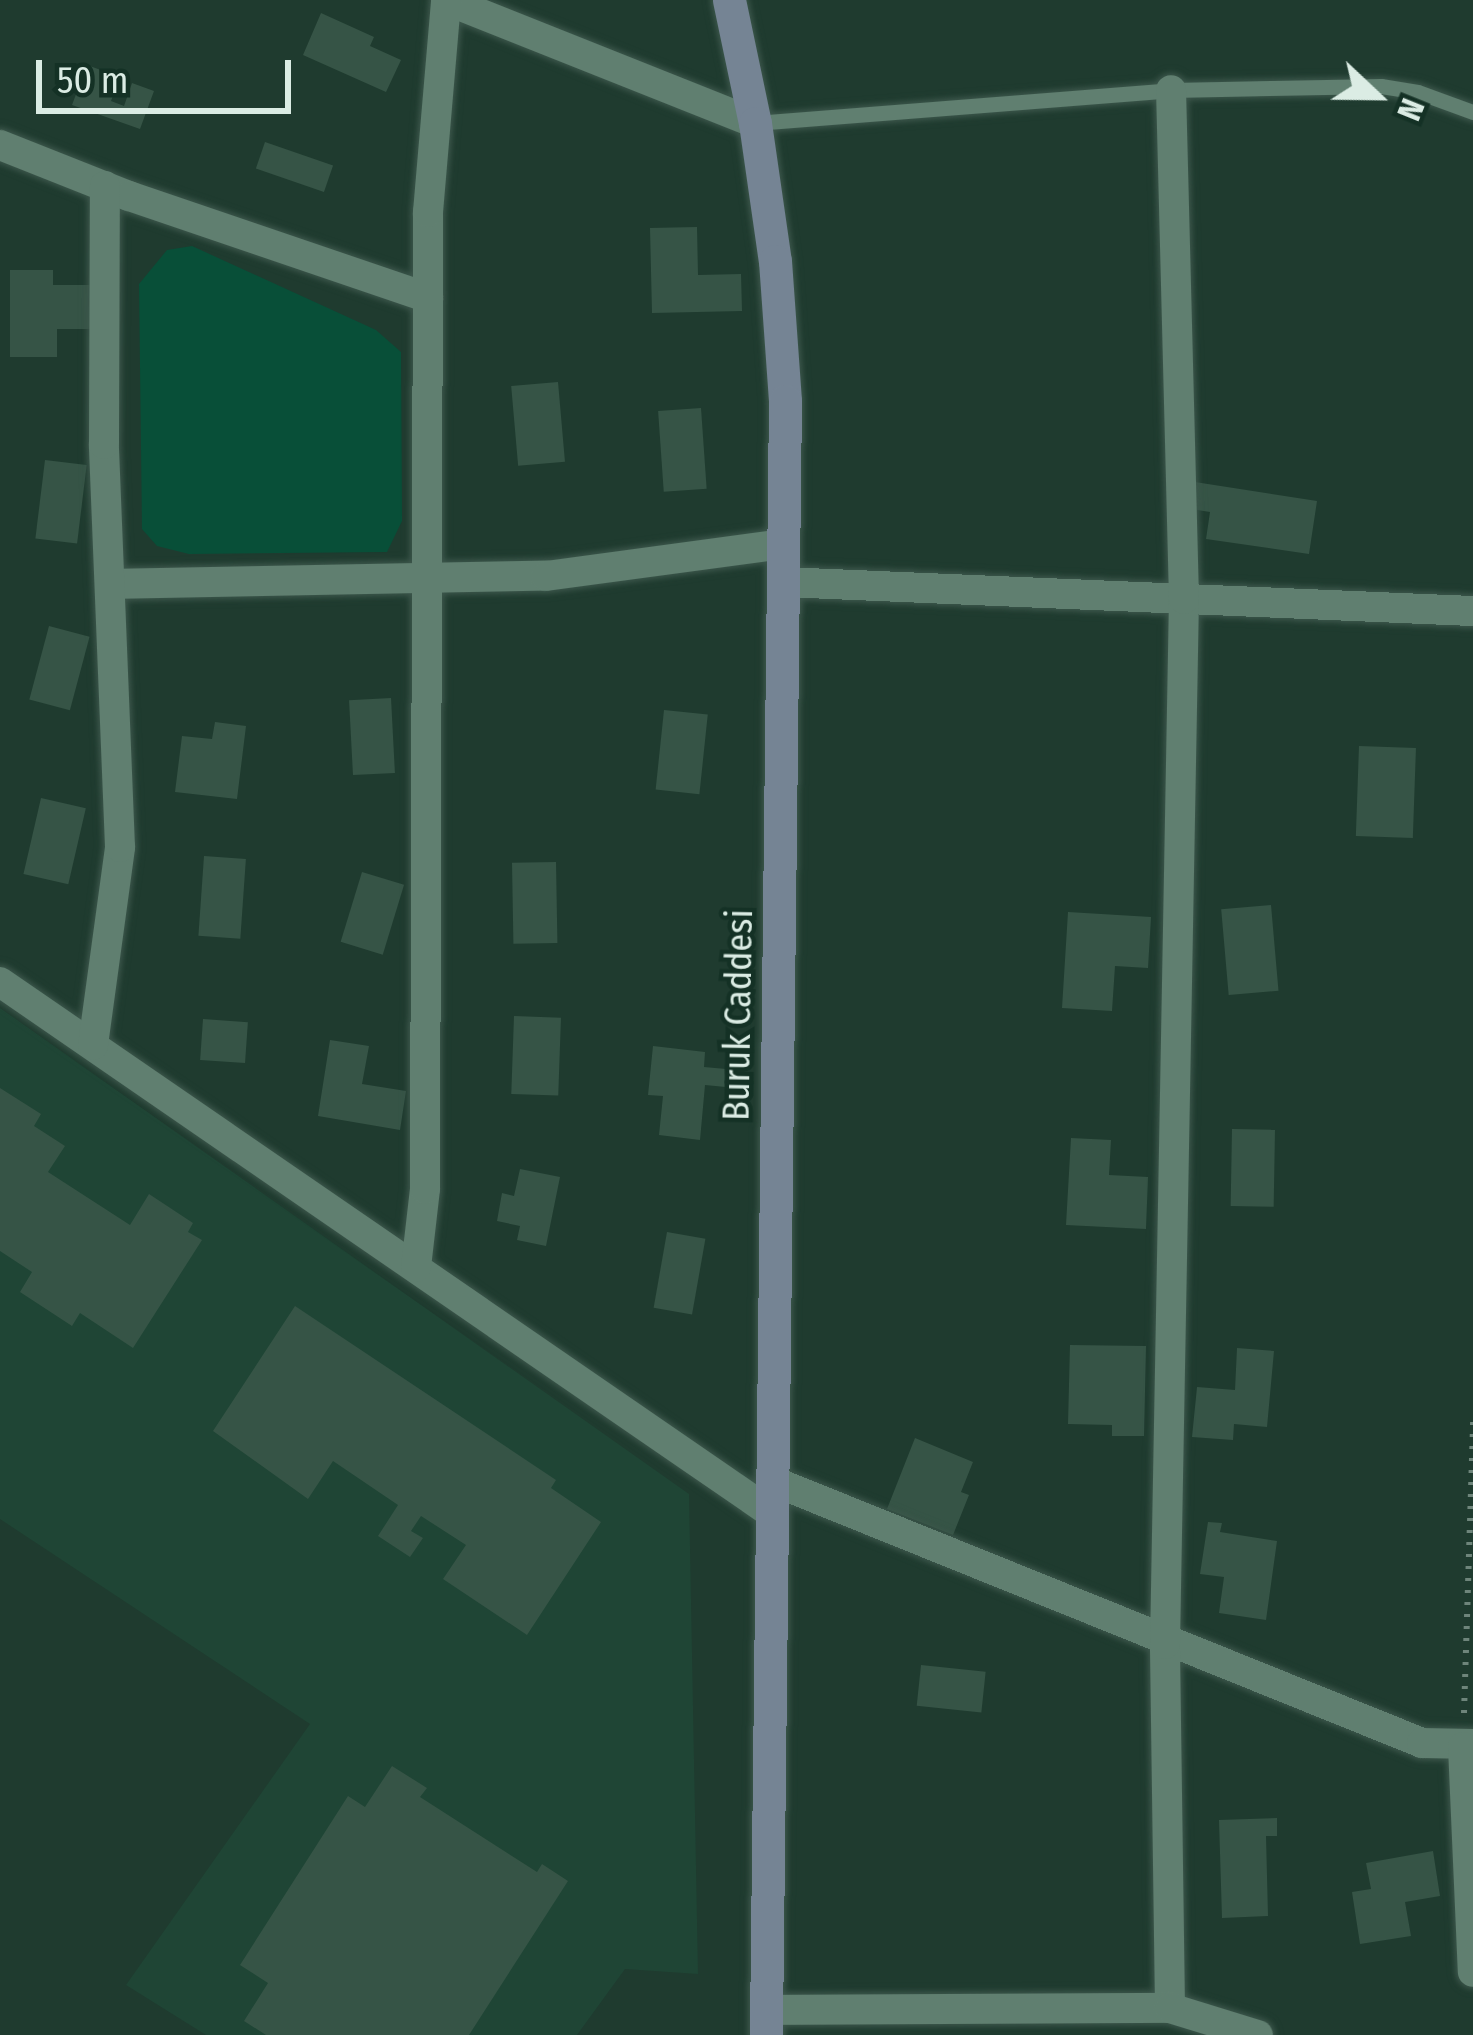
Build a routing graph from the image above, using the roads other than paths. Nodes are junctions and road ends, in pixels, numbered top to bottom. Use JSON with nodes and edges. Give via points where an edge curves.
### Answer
{"nodes":[{"id":1,"x":446,"y":0,"type":"edge"},
{"id":2,"x":729,"y":0,"type":"edge"},
{"id":3,"x":1171,"y":90,"type":"junction"},
{"id":4,"x":1473,"y":112,"type":"edge"},
{"id":5,"x":754,"y":123,"type":"junction"},
{"id":6,"x":0,"y":145,"type":"edge"},
{"id":7,"x":105,"y":186,"type":"junction"},
{"id":8,"x":428,"y":298,"type":"junction"},
{"id":9,"x":784,"y":544,"type":"junction"},
{"id":10,"x":427,"y":582,"type":"junction"},
{"id":11,"x":783,"y":582,"type":"junction"},
{"id":12,"x":110,"y":584,"type":"junction"},
{"id":13,"x":1184,"y":599,"type":"junction"},
{"id":14,"x":1473,"y":611,"type":"edge"},
{"id":15,"x":0,"y":982,"type":"edge"},
{"id":16,"x":93,"y":1046,"type":"junction"},
{"id":17,"x":416,"y":1268,"type":"junction"},
{"id":18,"x":773,"y":1498,"type":"junction"},
{"id":19,"x":1165,"y":1644,"type":"junction"},
{"id":20,"x":1468,"y":1758,"type":"edge"},
{"id":21,"x":1473,"y":1972,"type":"edge"},
{"id":22,"x":1170,"y":2008,"type":"junction"},
{"id":23,"x":766,"y":2022,"type":"edge"},
{"id":24,"x":1258,"y":2035,"type":"edge"}],
"edges":[{"from":1,"to":5,"type":"street"},
{"from":1,"to":8,"type":"street"},
{"from":2,"to":5,"type":"main road","name":"Buruk Caddesi"},
{"from":3,"to":4,"type":"lane","via":[[1381,86]]},
{"from":3,"to":5,"type":"lane"},
{"from":3,"to":13,"type":"street"},
{"from":5,"to":9,"type":"main road","name":"Buruk Caddesi","via":[[784,377]]},
{"from":6,"to":7,"type":"street"},
{"from":7,"to":8,"type":"street"},
{"from":7,"to":12,"type":"street"},
{"from":8,"to":10,"type":"street"},
{"from":9,"to":10,"type":"street","via":[[545,576]]},
{"from":9,"to":11,"type":"main road","name":"Buruk Caddesi"},
{"from":10,"to":12,"type":"street"},
{"from":10,"to":17,"type":"street","via":[[425,1189]]},
{"from":11,"to":13,"type":"street"},
{"from":11,"to":18,"type":"main road","name":"Buruk Caddesi"},
{"from":12,"to":16,"type":"street","via":[[120,847]]},
{"from":13,"to":14,"type":"street"},
{"from":13,"to":19,"type":"street"},
{"from":15,"to":16,"type":"street"},
{"from":16,"to":17,"type":"street"},
{"from":17,"to":18,"type":"street"},
{"from":18,"to":19,"type":"street"},
{"from":18,"to":23,"type":"main road","name":"Buruk Caddesi"},
{"from":19,"to":20,"type":"street"},
{"from":19,"to":22,"type":"street"},
{"from":20,"to":21,"type":"street"},
{"from":22,"to":23,"type":"street"},
{"from":22,"to":24,"type":"street"}]}
